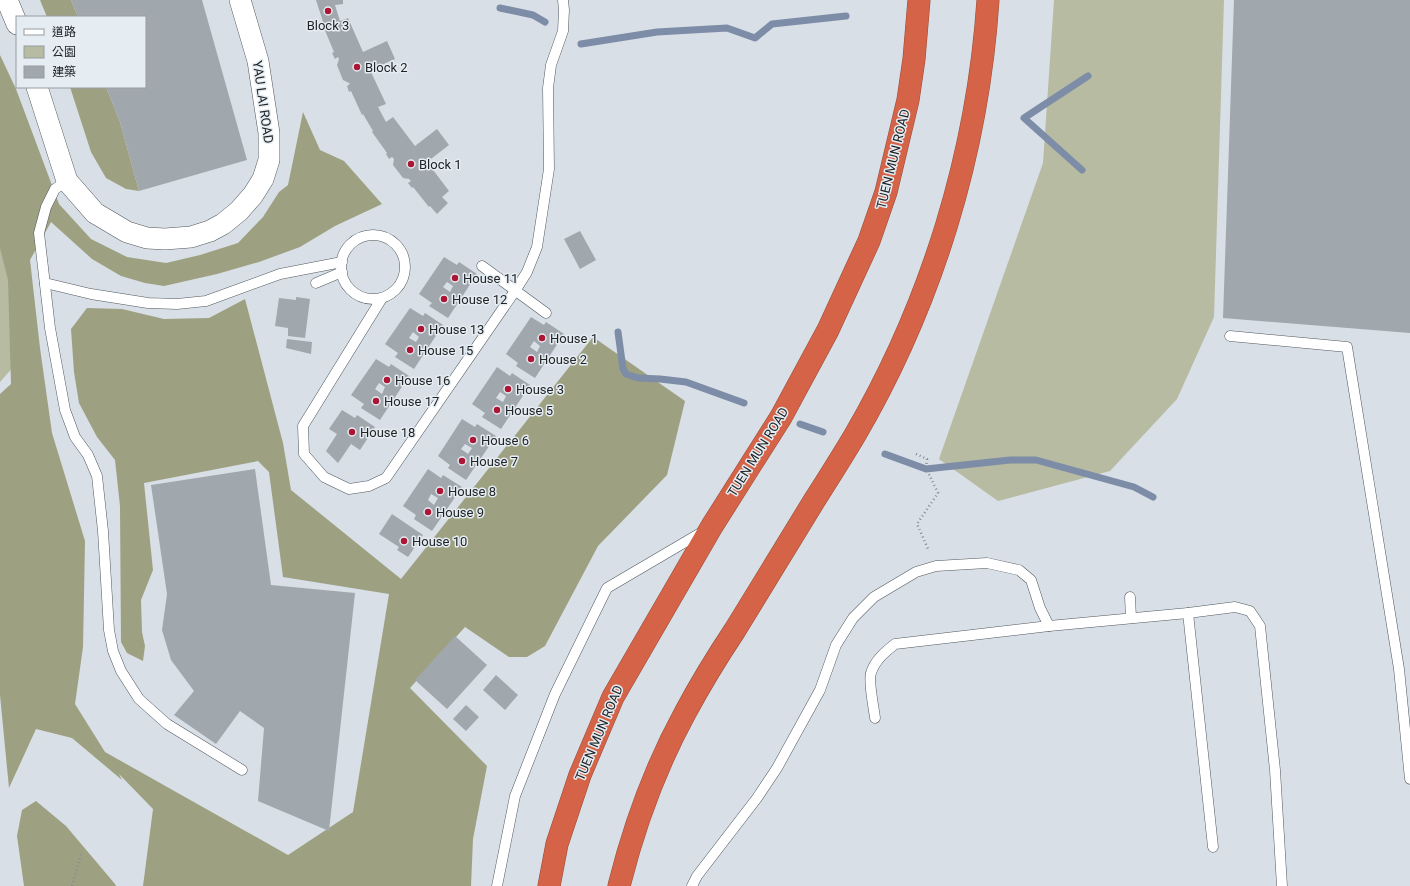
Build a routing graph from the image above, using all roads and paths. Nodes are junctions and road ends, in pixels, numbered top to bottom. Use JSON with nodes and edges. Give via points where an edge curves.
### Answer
{"nodes":[{"id":1,"x":7,"y":0,"type":"edge"},
{"id":2,"x":240,"y":0,"type":"edge"},
{"id":3,"x":563,"y":0,"type":"edge"},
{"id":4,"x":919,"y":0,"type":"edge"},
{"id":5,"x":988,"y":0,"type":"edge"},
{"id":6,"x":16,"y":22,"type":"edge"},
{"id":7,"x":37,"y":88,"type":"edge"},
{"id":8,"x":67,"y":181,"type":"junction"},
{"id":9,"x":342,"y":262,"type":"junction"},
{"id":10,"x":482,"y":266,"type":"dead end"},
{"id":11,"x":342,"y":272,"type":"junction"},
{"id":12,"x":316,"y":282,"type":"dead end"},
{"id":13,"x":45,"y":283,"type":"junction"},
{"id":14,"x":515,"y":291,"type":"junction"},
{"id":15,"x":382,"y":298,"type":"junction"},
{"id":16,"x":546,"y":313,"type":"dead end"},
{"id":17,"x":1230,"y":336,"type":"dead end"},
{"id":18,"x":916,"y":454,"type":"dead end"},
{"id":19,"x":712,"y":526,"type":"junction"},
{"id":20,"x":930,"y":553,"type":"dead end"},
{"id":21,"x":1130,"y":597,"type":"dead end"},
{"id":22,"x":1188,"y":613,"type":"junction"},
{"id":23,"x":1131,"y":618,"type":"junction"},
{"id":24,"x":1049,"y":626,"type":"junction"},
{"id":25,"x":875,"y":718,"type":"dead end"},
{"id":26,"x":242,"y":770,"type":"dead end"},
{"id":27,"x":1410,"y":779,"type":"edge"},
{"id":28,"x":1213,"y":847,"type":"dead end"},
{"id":29,"x":81,"y":854,"type":"dead end"},
{"id":30,"x":72,"y":886,"type":"edge"},
{"id":31,"x":497,"y":886,"type":"edge"},
{"id":32,"x":549,"y":886,"type":"edge"},
{"id":33,"x":619,"y":886,"type":"edge"},
{"id":34,"x":692,"y":886,"type":"edge"},
{"id":35,"x":1282,"y":886,"type":"edge"}],
"edges":[{"from":1,"to":6,"type":"street"},
{"from":2,"to":8,"type":"street","name":"YAU LAI ROAD","via":[[258,61],[270,133],[269,160],[263,179],[254,195],[240,211],[210,231],[191,237],[165,240],[147,238],[127,232],[95,213]]},
{"from":3,"to":14,"type":"lane","via":[[563,31],[551,65],[548,88],[549,169],[537,247],[527,272]]},
{"from":4,"to":19,"type":"highway","name":"TUEN MUN ROAD","via":[[908,100],[886,192],[870,241],[828,330],[781,417]]},
{"from":5,"to":33,"type":"highway","via":[[980,75],[964,160],[945,228],[919,303],[887,375],[855,435],[684,714],[645,801],[628,848]]},
{"from":7,"to":8,"type":"street","name":"YAU LAI ROAD"},
{"from":8,"to":13,"type":"lane","via":[[55,189],[46,207],[39,233]]},
{"from":9,"to":11,"type":"lane"},
{"from":9,"to":13,"type":"lane","via":[[280,274],[206,301],[177,304],[91,294]]},
{"from":9,"to":15,"type":"lane","via":[[345,252],[352,243],[361,238],[371,235],[391,240],[403,256],[404,277],[399,286]]},
{"from":10,"to":14,"type":"lane"},
{"from":11,"to":12,"type":"lane"},
{"from":11,"to":15,"type":"lane","via":[[345,282],[352,291],[366,298]]},
{"from":13,"to":26,"type":"lane","via":[[58,379],[69,423],[74,437],[88,455],[97,476],[110,641],[121,671],[139,699],[167,724]]},
{"from":14,"to":15,"type":"lane","via":[[386,478],[369,486],[349,489],[324,477],[304,454],[303,426]]},
{"from":14,"to":16,"type":"lane"},
{"from":17,"to":27,"type":"lane","via":[[1347,348],[1399,669]]},
{"from":18,"to":20,"type":"path","via":[[927,458],[926,468],[938,493],[917,524]]},
{"from":19,"to":31,"type":"lane","via":[[607,588],[555,694],[515,796]]},
{"from":19,"to":32,"type":"highway","name":"TUEN MUN ROAD","via":[[613,696],[580,775],[557,844]]},
{"from":21,"to":23,"type":"lane"},
{"from":22,"to":23,"type":"lane"},
{"from":22,"to":28,"type":"lane"},
{"from":22,"to":35,"type":"lane","via":[[1235,607],[1250,611],[1260,626],[1275,770]]},
{"from":23,"to":24,"type":"lane"},
{"from":24,"to":25,"type":"lane","via":[[895,644],[878,660],[870,674]]},
{"from":24,"to":34,"type":"lane","via":[[1031,580],[1019,570],[987,563],[936,566],[916,572],[874,597],[852,618],[836,646],[820,690],[777,768]]},
{"from":29,"to":30,"type":"path"}]}
